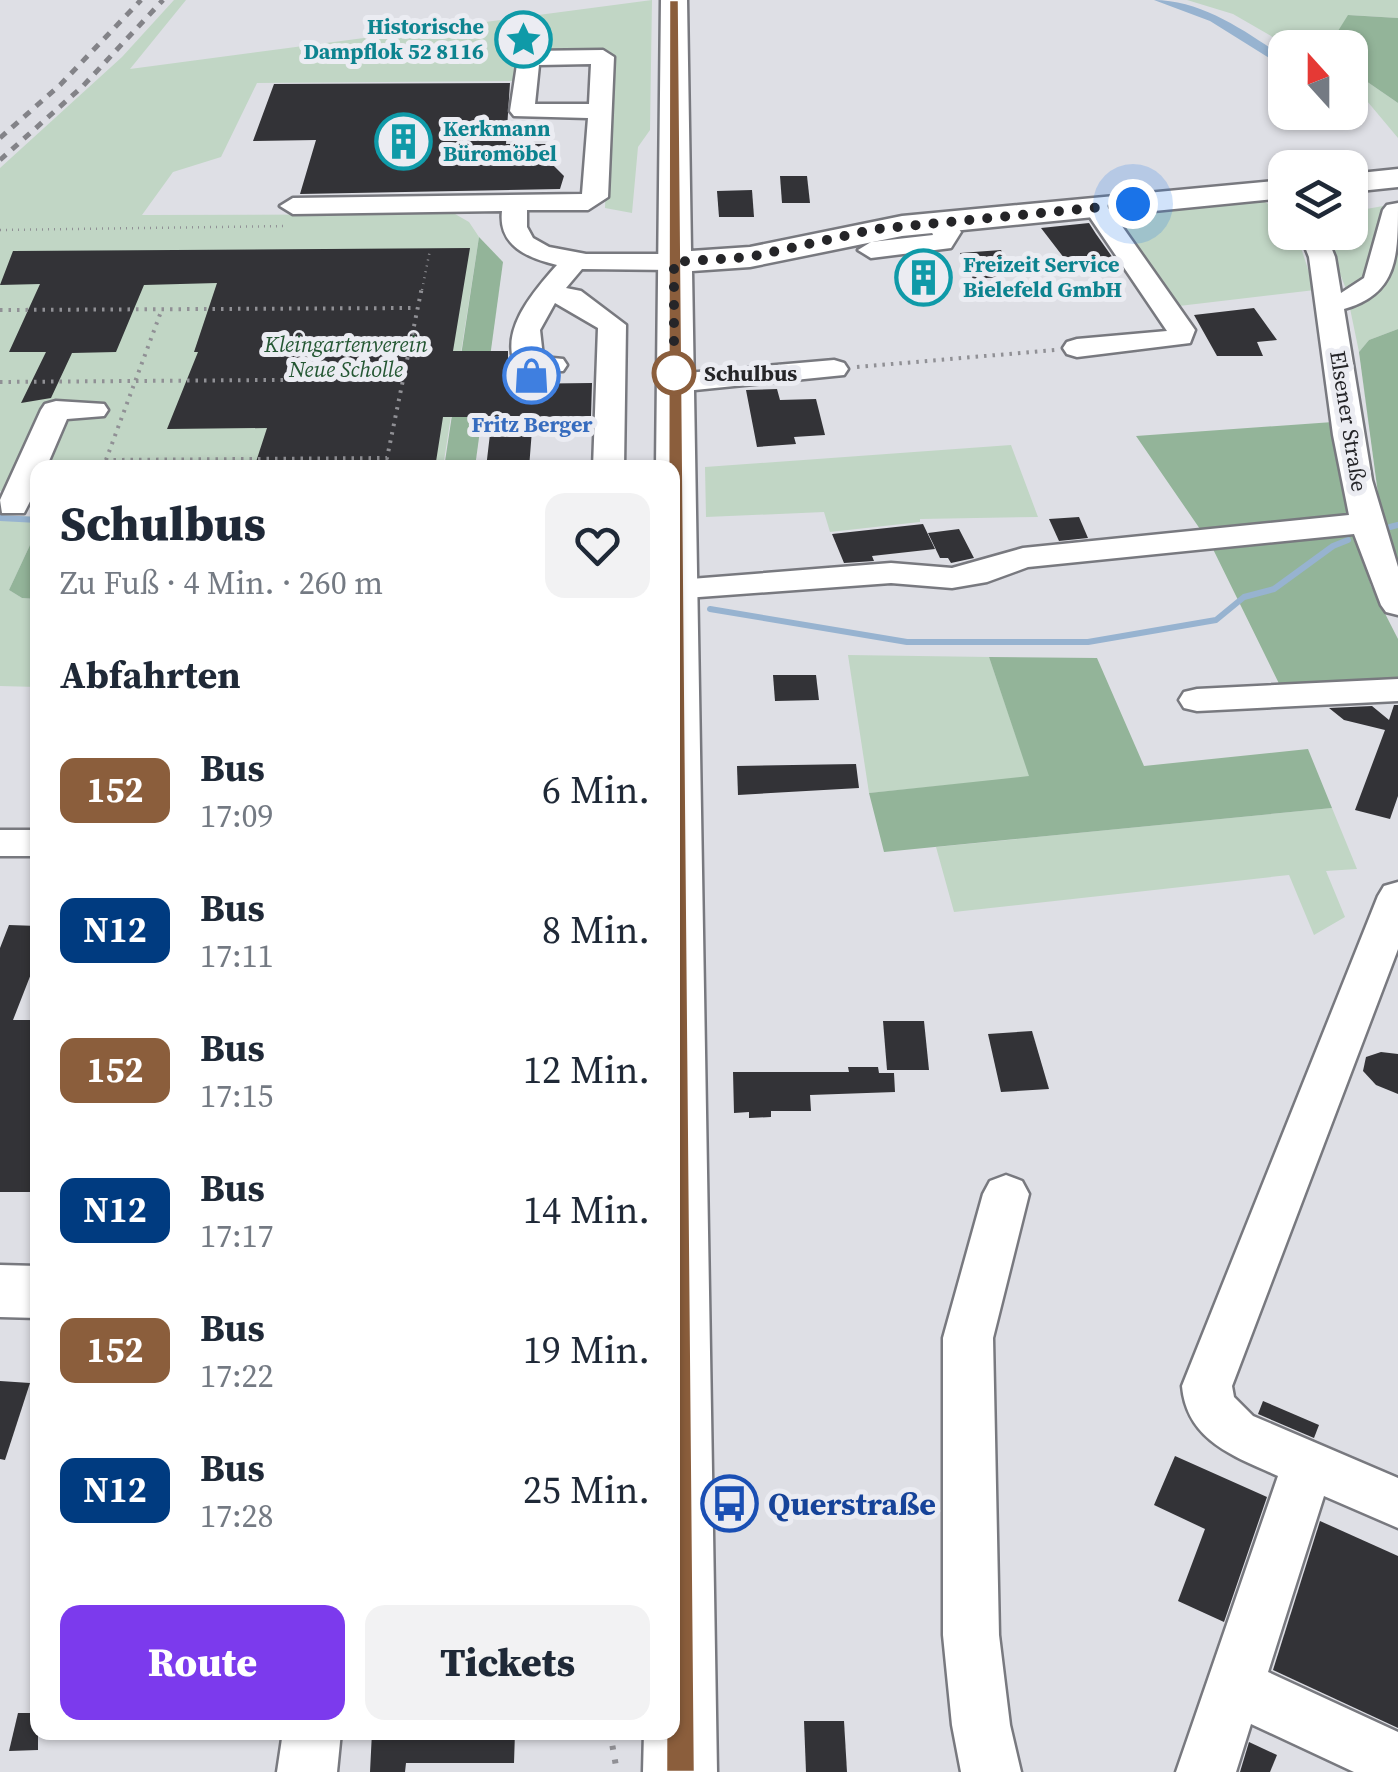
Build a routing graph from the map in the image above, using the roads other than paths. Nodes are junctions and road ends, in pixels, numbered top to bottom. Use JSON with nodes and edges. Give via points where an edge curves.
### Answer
{"nodes":[{"id":1,"x":674,"y":0,"type":"edge"},
{"id":2,"x":599,"y":111,"type":"dead end"},
{"id":3,"x":1368,"y":185,"type":"edge"},
{"id":4,"x":1395,"y":189,"type":"edge"},
{"id":5,"x":1268,"y":193,"type":"edge"},
{"id":6,"x":515,"y":206,"type":"junction"},
{"id":7,"x":1096,"y":207,"type":"junction"},
{"id":8,"x":289,"y":216,"type":"road end"},
{"id":9,"x":941,"y":222,"type":"junction"},
{"id":10,"x":871,"y":250,"type":"dead end"},
{"id":11,"x":1319,"y":250,"type":"edge"},
{"id":12,"x":576,"y":260,"type":"junction"},
{"id":13,"x":674,"y":262,"type":"junction"},
{"id":14,"x":547,"y":294,"type":"junction"},
{"id":15,"x":1330,"y":304,"type":"junction"},
{"id":16,"x":1077,"y":348,"type":"road end"},
{"id":17,"x":552,"y":365,"type":"dead end"},
{"id":18,"x":834,"y":369,"type":"road end"},
{"id":19,"x":674,"y":384,"type":"junction"},
{"id":20,"x":92,"y":410,"type":"dead end"},
{"id":21,"x":36,"y":460,"type":"edge"},
{"id":22,"x":608,"y":460,"type":"edge"},
{"id":23,"x":675,"y":460,"type":"edge"},
{"id":24,"x":30,"y":474,"type":"edge"},
{"id":25,"x":17,"y":506,"type":"edge"},
{"id":26,"x":1366,"y":524,"type":"junction"},
{"id":27,"x":680,"y":590,"type":"edge"},
{"id":28,"x":1398,"y":605,"type":"edge"},
{"id":29,"x":1398,"y":690,"type":"edge"},
{"id":30,"x":1197,"y":700,"type":"dead end"},
{"id":31,"x":0,"y":842,"type":"edge"},
{"id":32,"x":30,"y":844,"type":"edge"},
{"id":33,"x":1398,"y":896,"type":"edge"},
{"id":34,"x":1388,"y":944,"type":"edge"},
{"id":35,"x":1006,"y":1194,"type":"dead end"},
{"id":36,"x":0,"y":1291,"type":"edge"},
{"id":37,"x":30,"y":1292,"type":"edge"},
{"id":38,"x":1308,"y":1464,"type":"junction"},
{"id":39,"x":1398,"y":1503,"type":"edge"},
{"id":40,"x":1234,"y":1686,"type":"junction"},
{"id":41,"x":311,"y":1740,"type":"edge"},
{"id":42,"x":680,"y":1740,"type":"edge"},
{"id":43,"x":1398,"y":1762,"type":"edge"},
{"id":44,"x":307,"y":1772,"type":"edge"},
{"id":45,"x":680,"y":1772,"type":"edge"},
{"id":46,"x":992,"y":1772,"type":"edge"},
{"id":47,"x":1206,"y":1772,"type":"edge"}],
"edges":[{"from":1,"to":13,"type":"main road"},
{"from":2,"to":6,"type":"street","via":[[595,197],[575,205]]},
{"from":3,"to":4,"type":"main road"},
{"from":4,"to":15,"type":"street","via":[[1386,268],[1372,291]]},
{"from":5,"to":7,"type":"main road"},
{"from":6,"to":8,"type":"street"},
{"from":6,"to":12,"type":"street","via":[[514,230],[521,241],[543,254]]},
{"from":7,"to":9,"type":"main road"},
{"from":7,"to":16,"type":"street","via":[[1181,330],[1170,339]]},
{"from":9,"to":10,"type":"street","via":[[948,232],[942,242]]},
{"from":9,"to":13,"type":"main road","via":[[750,257]]},
{"from":11,"to":15,"type":"street","name":"Elsener Straße"},
{"from":12,"to":13,"type":"street"},
{"from":12,"to":14,"type":"street"},
{"from":13,"to":19,"type":"main road"},
{"from":14,"to":17,"type":"street","via":[[526,330],[529,366]]},
{"from":14,"to":22,"type":"street","via":[[571,297],[612,324]]},
{"from":15,"to":26,"type":"street","name":"Elsener Straße"},
{"from":18,"to":19,"type":"street"},
{"from":19,"to":23,"type":"main road"},
{"from":20,"to":21,"type":"street","via":[[56,410]]},
{"from":24,"to":25,"type":"street"},
{"from":26,"to":27,"type":"street","via":[[1023,558],[952,578],[890,573]]},
{"from":26,"to":28,"type":"street","name":"Elsener Straße"},
{"from":29,"to":30,"type":"street"},
{"from":31,"to":32,"type":"street"},
{"from":33,"to":34,"type":"street"},
{"from":34,"to":38,"type":"street","via":[[1207,1386],[1208,1402],[1235,1432]]},
{"from":35,"to":46,"type":"street","via":[[968,1338],[971,1635]]},
{"from":36,"to":37,"type":"main road"},
{"from":38,"to":39,"type":"street"},
{"from":38,"to":40,"type":"street"},
{"from":40,"to":43,"type":"street"},
{"from":40,"to":47,"type":"street"},
{"from":41,"to":44,"type":"street"},
{"from":42,"to":45,"type":"main road"}]}
